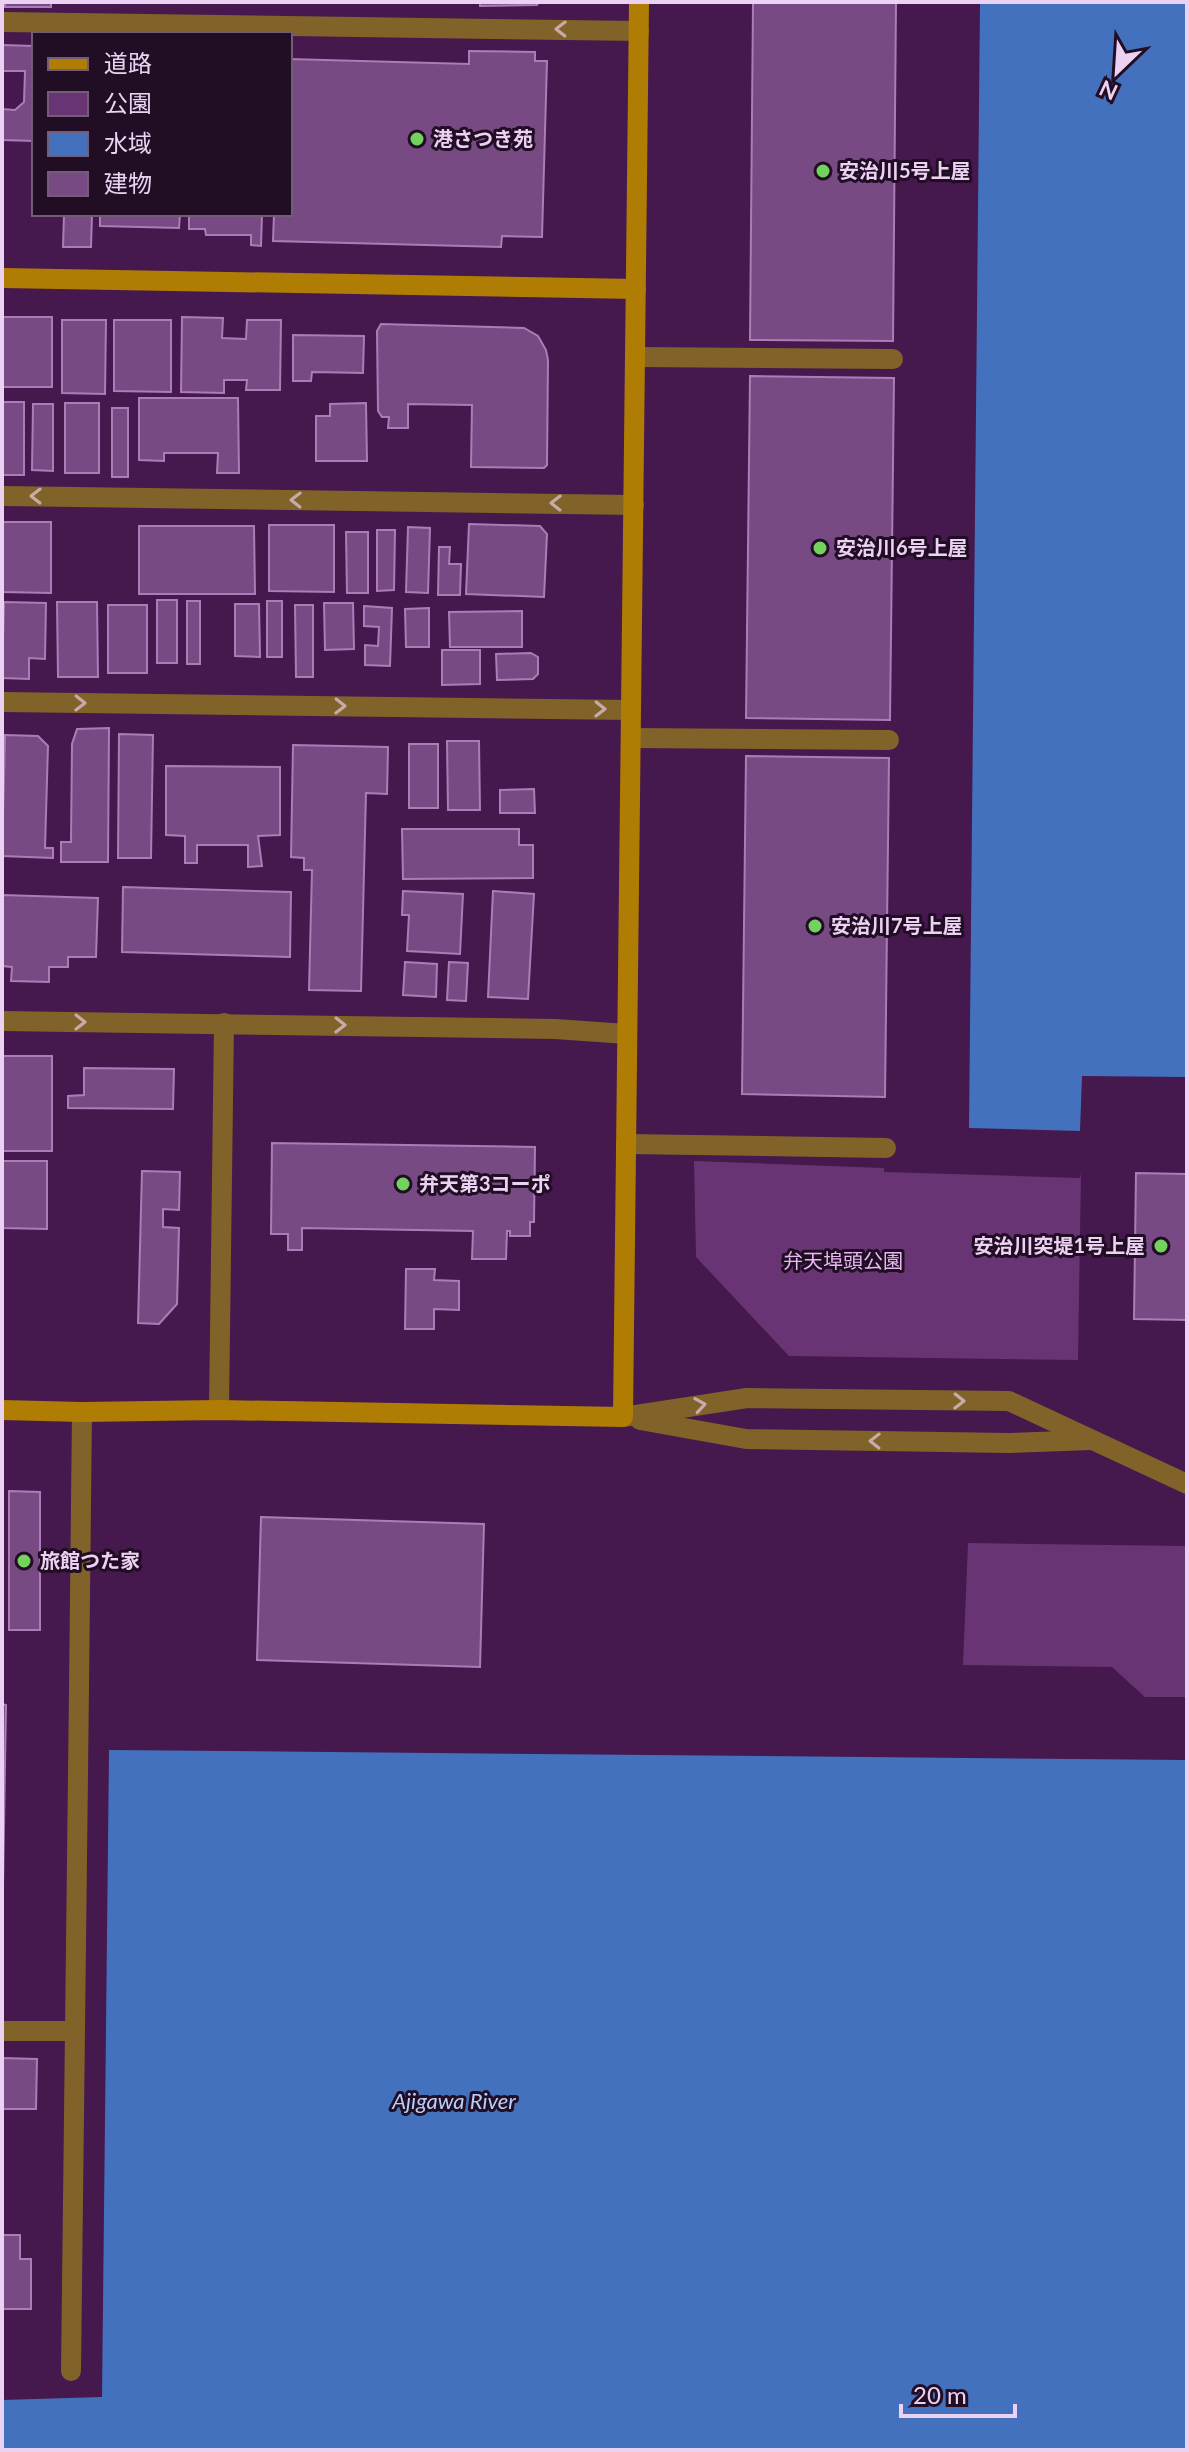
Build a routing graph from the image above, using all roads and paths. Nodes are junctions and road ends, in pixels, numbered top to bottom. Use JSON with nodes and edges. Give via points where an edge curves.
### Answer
{"nodes":[{"id":1,"x":639,"y":2,"type":"edge"},
{"id":2,"x":66,"y":12,"type":"edge"},
{"id":3,"x":2,"y":22,"type":"edge"},
{"id":4,"x":639,"y":31,"type":"junction"},
{"id":5,"x":2,"y":278,"type":"edge"},
{"id":6,"x":636,"y":289,"type":"junction"},
{"id":7,"x":635,"y":357,"type":"junction"},
{"id":8,"x":893,"y":359,"type":"dead end"},
{"id":9,"x":2,"y":496,"type":"edge"},
{"id":10,"x":634,"y":505,"type":"junction"},
{"id":11,"x":2,"y":702,"type":"edge"},
{"id":12,"x":631,"y":710,"type":"junction"},
{"id":13,"x":631,"y":738,"type":"junction"},
{"id":14,"x":889,"y":740,"type":"dead end"},
{"id":15,"x":2,"y":1021,"type":"edge"},
{"id":16,"x":224,"y":1023,"type":"junction"},
{"id":17,"x":627,"y":1034,"type":"junction"},
{"id":18,"x":626,"y":1144,"type":"junction"},
{"id":19,"x":886,"y":1148,"type":"dead end"},
{"id":20,"x":2,"y":1410,"type":"edge"},
{"id":21,"x":219,"y":1410,"type":"junction"},
{"id":22,"x":82,"y":1412,"type":"junction"},
{"id":23,"x":623,"y":1417,"type":"junction"},
{"id":24,"x":1095,"y":1440,"type":"junction"},
{"id":25,"x":1187,"y":1484,"type":"edge"},
{"id":26,"x":6,"y":2031,"type":"edge"},
{"id":27,"x":74,"y":2031,"type":"junction"},
{"id":28,"x":71,"y":2371,"type":"dead end"}],
"edges":[{"from":1,"to":4,"type":"street"},
{"from":2,"to":3,"type":"street"},
{"from":4,"to":2,"type":"street","one_way":true},
{"from":4,"to":6,"type":"street"},
{"from":5,"to":6,"type":"street"},
{"from":6,"to":7,"type":"street"},
{"from":7,"to":8,"type":"street"},
{"from":7,"to":10,"type":"street"},
{"from":10,"to":9,"type":"street","one_way":true},
{"from":10,"to":12,"type":"street"},
{"from":11,"to":12,"type":"street","one_way":true},
{"from":12,"to":13,"type":"street"},
{"from":13,"to":14,"type":"street"},
{"from":13,"to":17,"type":"street"},
{"from":15,"to":16,"type":"street","one_way":true},
{"from":16,"to":17,"type":"street","one_way":true},
{"from":16,"to":21,"type":"street"},
{"from":17,"to":18,"type":"street"},
{"from":18,"to":19,"type":"street"},
{"from":18,"to":23,"type":"street"},
{"from":20,"to":22,"type":"street"},
{"from":21,"to":22,"type":"street"},
{"from":21,"to":23,"type":"street"},
{"from":22,"to":27,"type":"street"},
{"from":24,"to":23,"type":"street","one_way":true,"via":[[746,1439]]},
{"from":23,"to":24,"type":"street","one_way":true,"via":[[747,1398],[1009,1401]]},
{"from":24,"to":25,"type":"street"},
{"from":26,"to":27,"type":"street"},
{"from":27,"to":28,"type":"street"}]}
